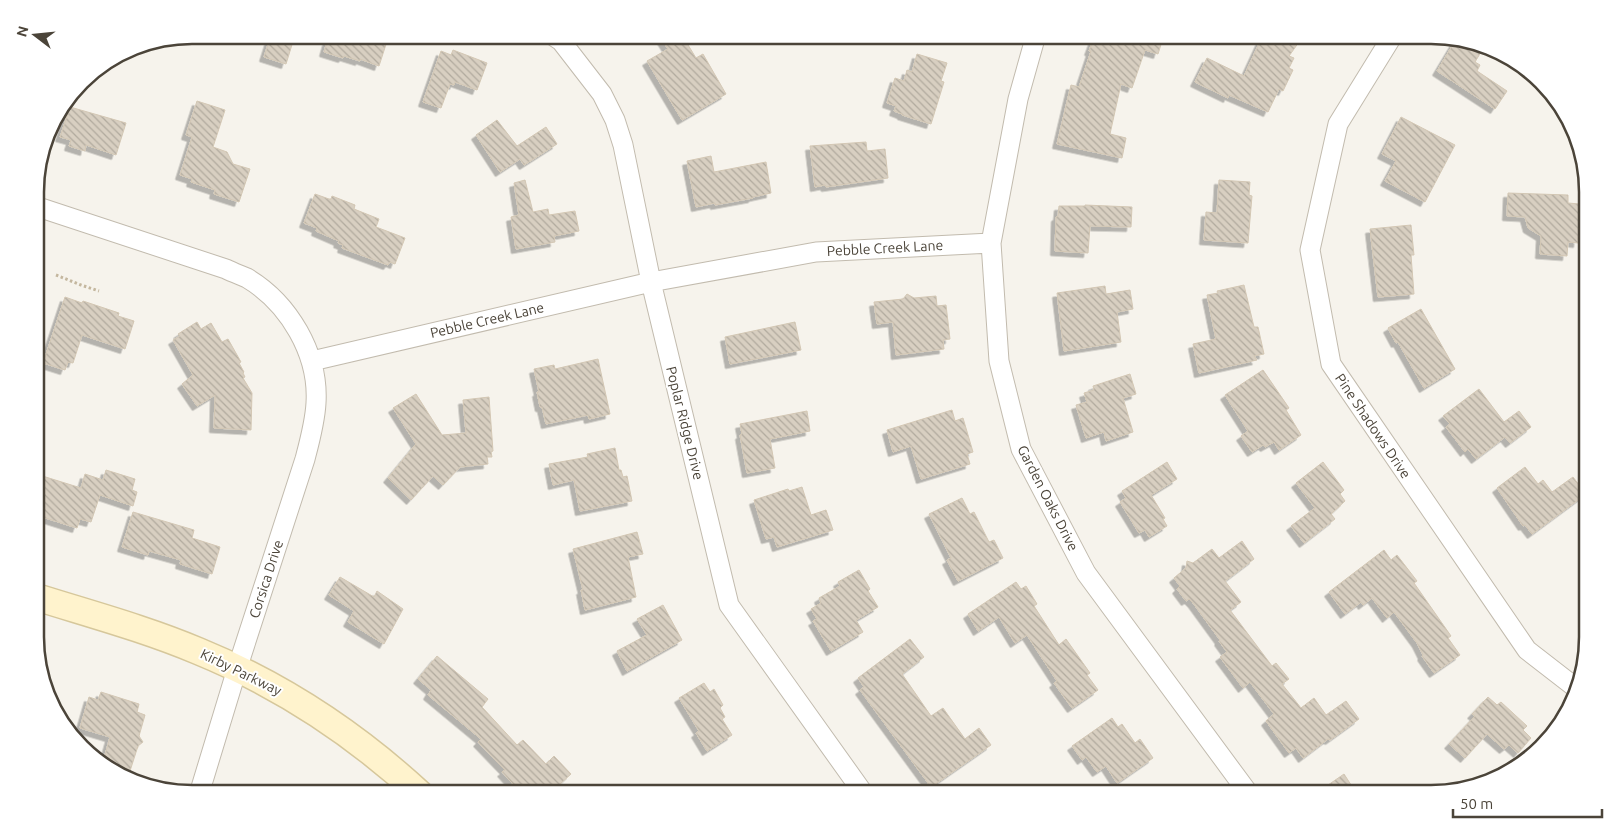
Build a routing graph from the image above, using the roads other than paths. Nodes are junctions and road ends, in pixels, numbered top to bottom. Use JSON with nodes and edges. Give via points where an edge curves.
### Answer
{"nodes":[{"id":1,"x":565,"y":44,"type":"edge"},
{"id":2,"x":1033,"y":44,"type":"edge"},
{"id":3,"x":1387,"y":44,"type":"edge"},
{"id":4,"x":44,"y":209,"type":"edge"},
{"id":5,"x":991,"y":243,"type":"junction"},
{"id":6,"x":651,"y":282,"type":"junction"},
{"id":7,"x":312,"y":362,"type":"junction"},
{"id":8,"x":44,"y":600,"type":"edge"},
{"id":9,"x":237,"y":669,"type":"junction"},
{"id":10,"x":1571,"y":684,"type":"edge"},
{"id":11,"x":202,"y":785,"type":"edge"},
{"id":12,"x":411,"y":785,"type":"edge"},
{"id":13,"x":858,"y":785,"type":"edge"},
{"id":14,"x":1242,"y":785,"type":"edge"}],
"edges":[{"from":1,"to":6,"type":"street","name":"Poplar Ridge Drive","via":[[602,94],[615,120]]},
{"from":2,"to":5,"type":"street","name":"Garden Oaks Drive","via":[[1018,99]]},
{"from":3,"to":10,"type":"street","name":"Pine Shadows Drive","via":[[1338,124],[1310,250],[1331,364],[1527,650]]},
{"from":4,"to":7,"type":"street","via":[[226,269],[247,279],[284,311],[300,332]]},
{"from":5,"to":6,"type":"street","name":"Pebble Creek Lane","via":[[816,252]]},
{"from":5,"to":14,"type":"street","name":"Garden Oaks Drive","via":[[999,361],[1022,449],[1086,573]]},
{"from":6,"to":7,"type":"street","name":"Pebble Creek Lane"},
{"from":6,"to":13,"type":"street","name":"Poplar Ridge Drive","via":[[729,605]]},
{"from":7,"to":9,"type":"street","name":"Corsica Drive","via":[[316,401],[313,430]]},
{"from":8,"to":9,"type":"main road","name":"Kirby Parkway","via":[[158,636]]},
{"from":9,"to":11,"type":"street","name":"Corsica Drive"},
{"from":9,"to":12,"type":"main road","name":"Kirby Parkway","via":[[292,698],[353,737]]}]}
